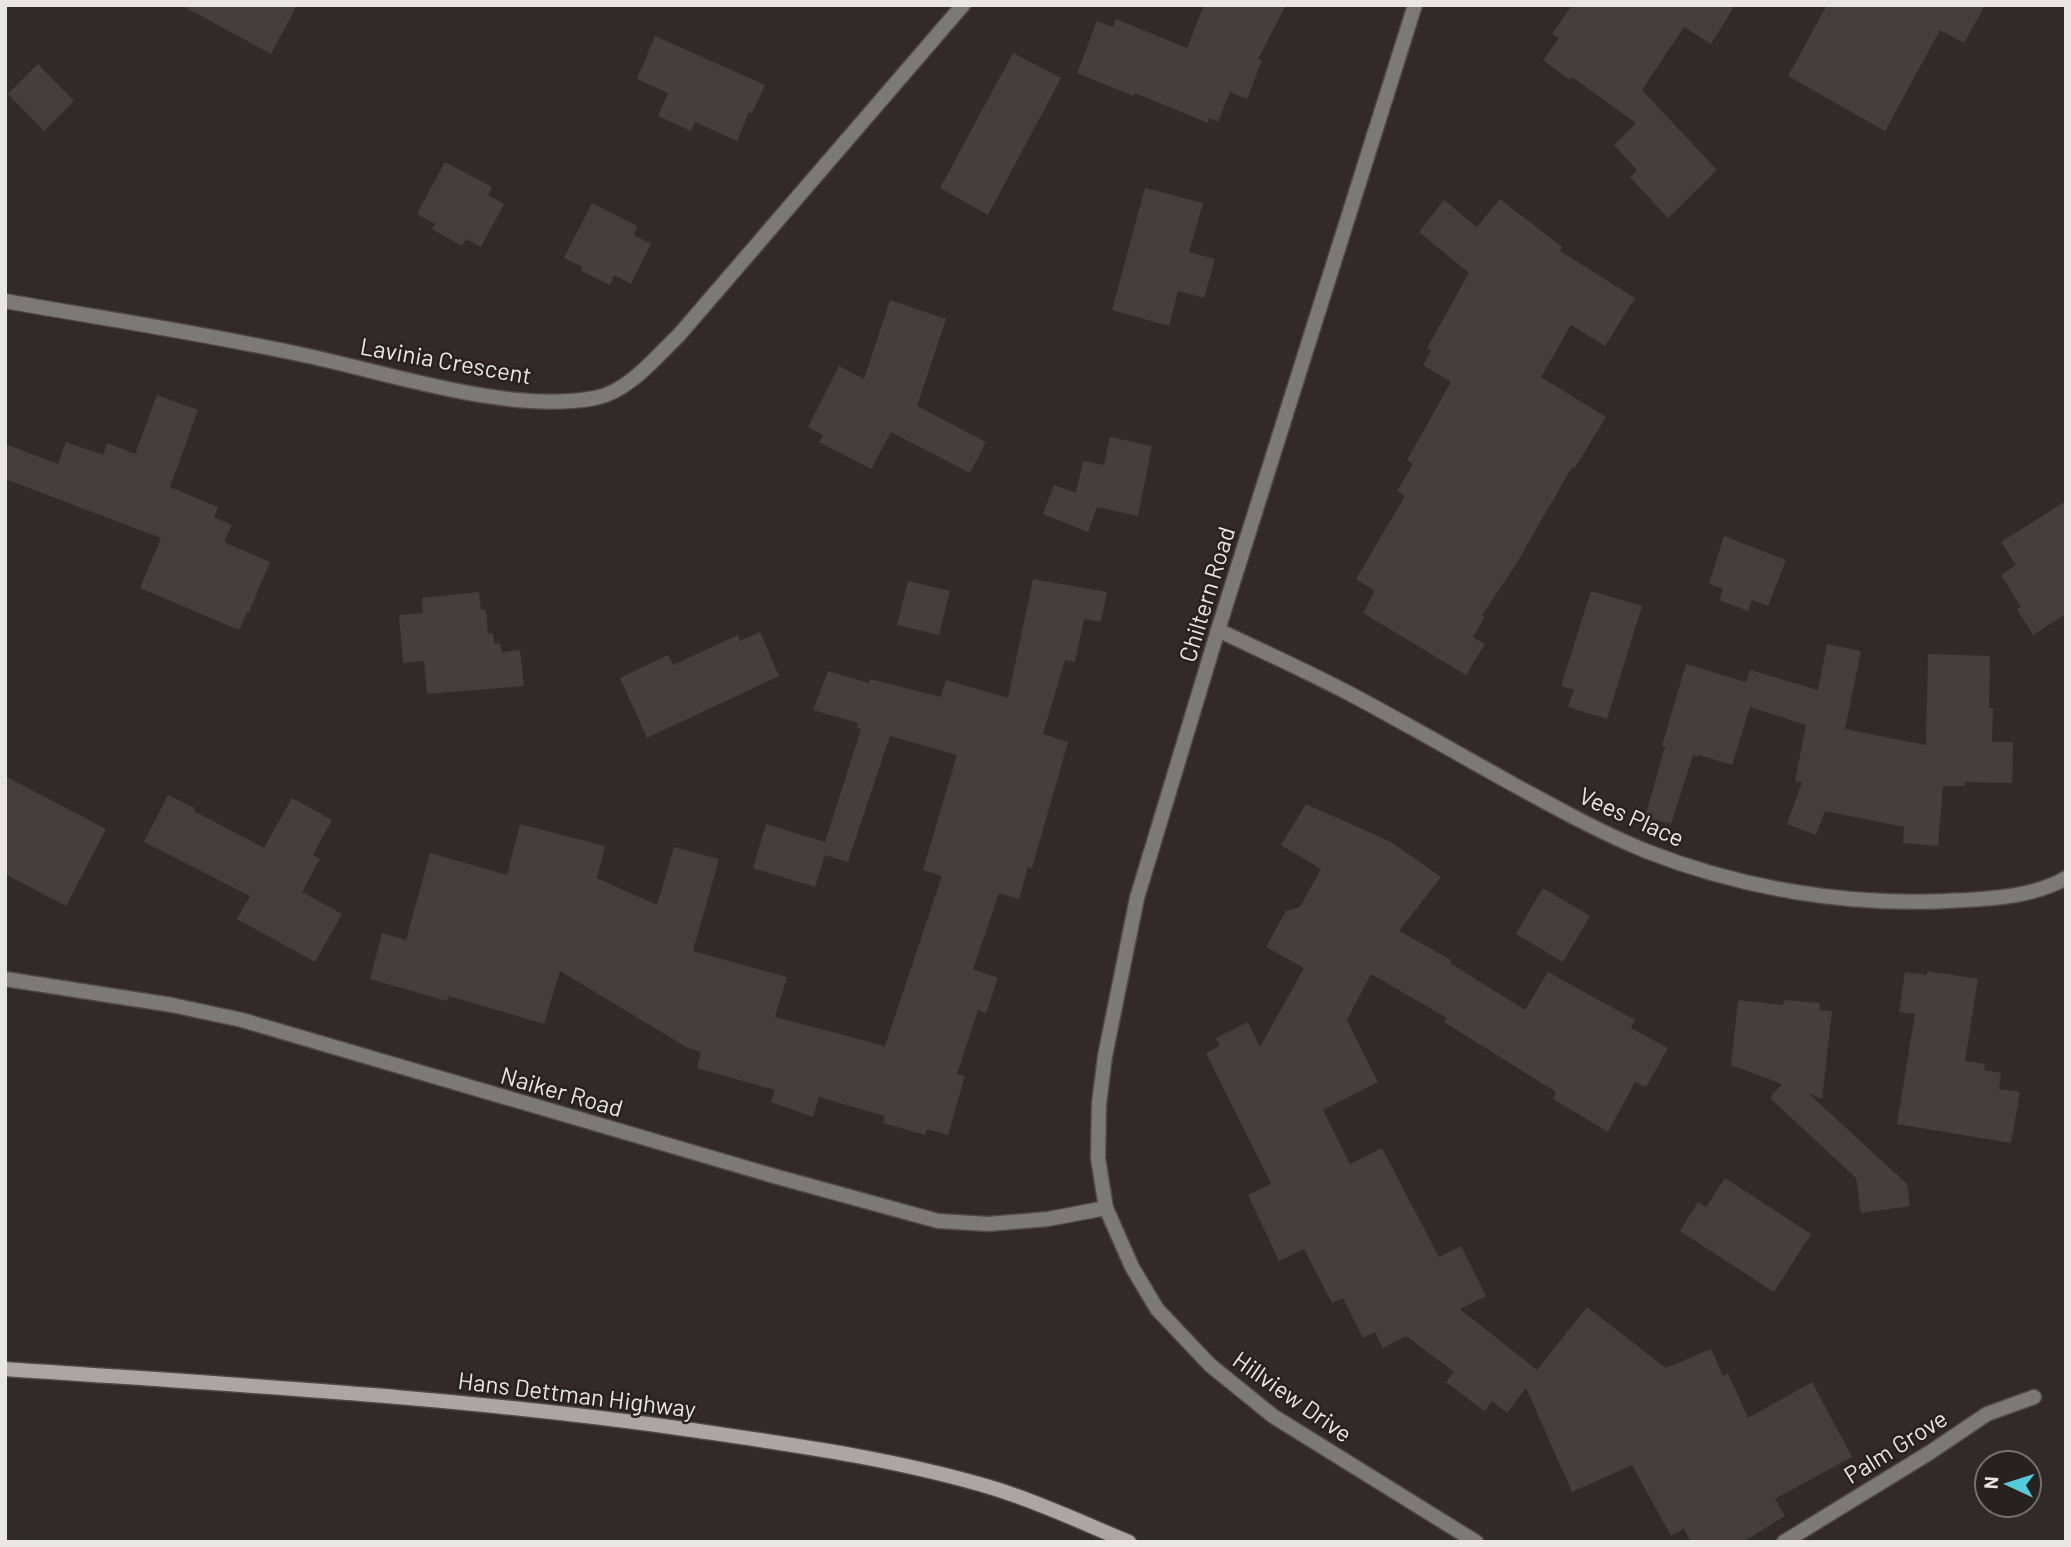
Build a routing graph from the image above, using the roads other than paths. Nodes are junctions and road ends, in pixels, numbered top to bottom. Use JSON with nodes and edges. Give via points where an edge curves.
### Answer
{"nodes":[{"id":1,"x":963,"y":5,"type":"edge"},
{"id":2,"x":1415,"y":5,"type":"edge"},
{"id":3,"x":5,"y":300,"type":"edge"},
{"id":4,"x":1218,"y":630,"type":"junction"},
{"id":5,"x":2066,"y":878,"type":"edge"},
{"id":6,"x":5,"y":979,"type":"edge"},
{"id":7,"x":1106,"y":1208,"type":"junction"},
{"id":8,"x":5,"y":1370,"type":"edge"},
{"id":9,"x":2034,"y":1397,"type":"dead end"},
{"id":10,"x":1129,"y":1542,"type":"edge"},
{"id":11,"x":1476,"y":1542,"type":"edge"},
{"id":12,"x":1784,"y":1542,"type":"edge"}],
"edges":[{"from":1,"to":3,"type":"street","name":"Lavinia Crescent","via":[[679,335],[633,379],[598,397],[523,400],[480,394],[306,355]]},
{"from":2,"to":4,"type":"street","name":"Chiltern Road"},
{"from":4,"to":5,"type":"street","name":"Vees Place","via":[[1353,695],[1597,829],[1709,873],[1791,891],[1920,902],[2022,893]]},
{"from":4,"to":7,"type":"street","name":"Chiltern Road","via":[[1137,898],[1105,1056],[1098,1158]]},
{"from":6,"to":7,"type":"street","name":"Naiker Road","via":[[242,1020],[938,1221],[1048,1219]]},
{"from":7,"to":11,"type":"street","name":"Hillview Drive","via":[[1157,1309],[1210,1365],[1273,1416]]},
{"from":8,"to":10,"type":"street","name":"Hans Dettman Highway","via":[[396,1396],[617,1419],[811,1447],[909,1466],[997,1490]]},
{"from":9,"to":12,"type":"street","name":"Palm Grove","via":[[1987,1414]]}]}
